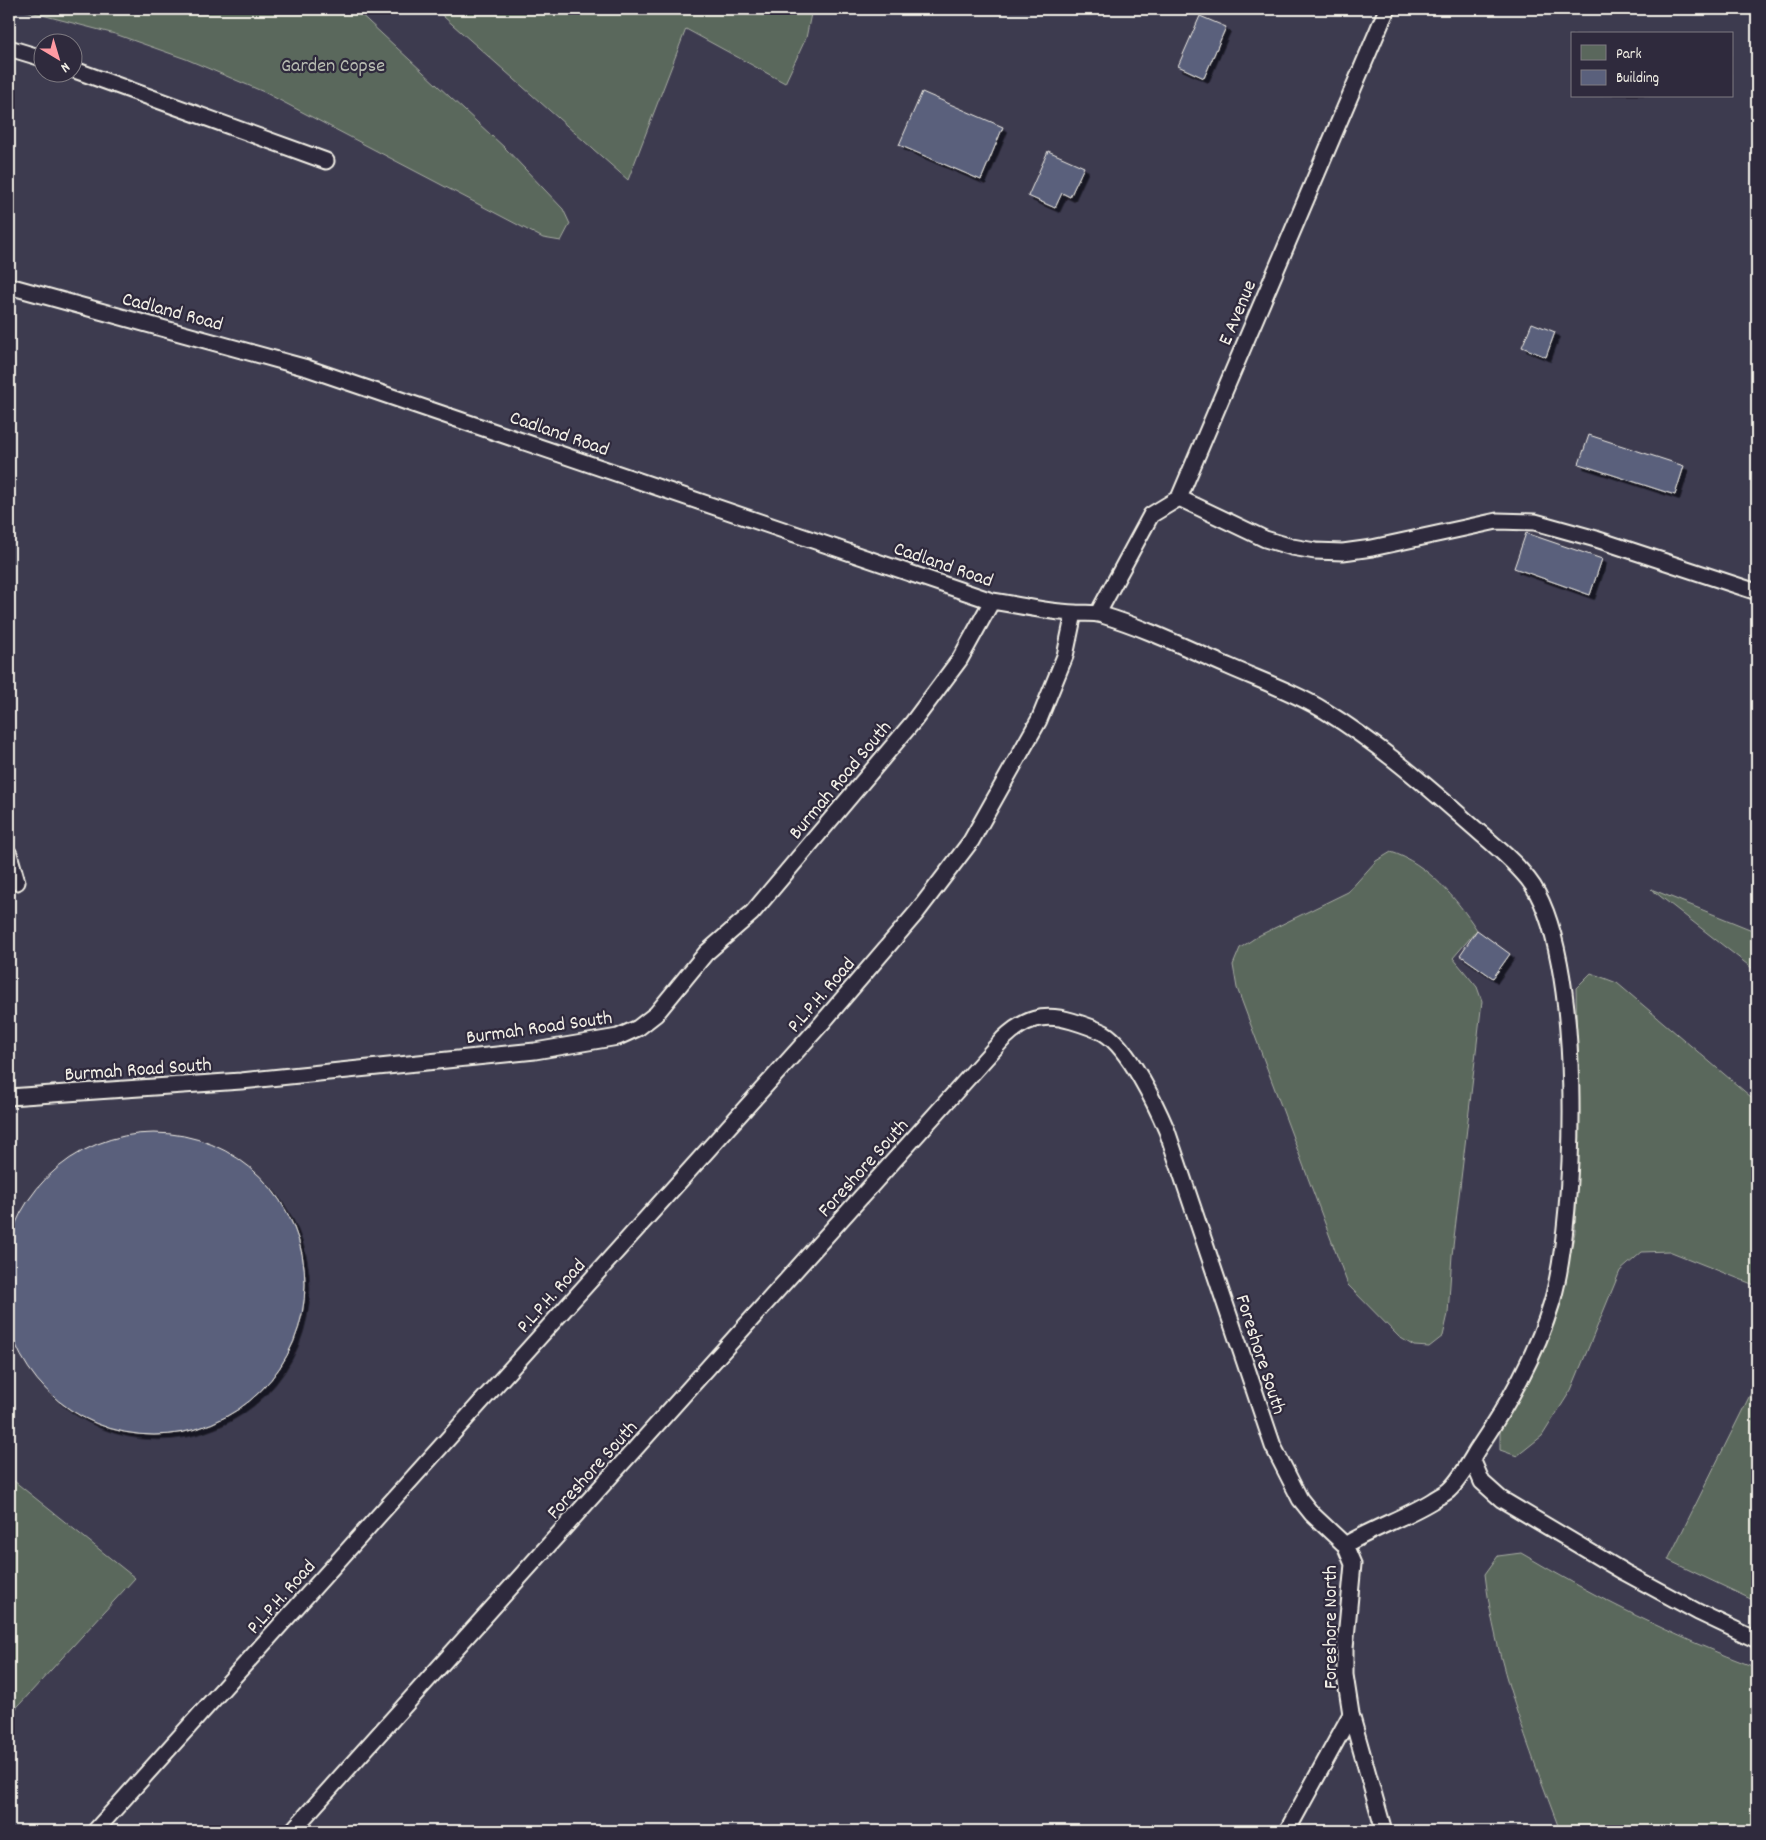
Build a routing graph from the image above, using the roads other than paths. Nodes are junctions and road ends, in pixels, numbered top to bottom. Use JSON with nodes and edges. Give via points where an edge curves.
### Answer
{"nodes":[{"id":1,"x":1387,"y":9,"type":"edge"},
{"id":2,"x":9,"y":48,"type":"edge"},
{"id":3,"x":32,"y":55,"type":"edge"},
{"id":4,"x":82,"y":73,"type":"edge"},
{"id":5,"x":326,"y":161,"type":"dead end"},
{"id":6,"x":9,"y":286,"type":"edge"},
{"id":7,"x":1179,"y":498,"type":"junction"},
{"id":8,"x":1757,"y":592,"type":"edge"},
{"id":9,"x":992,"y":601,"type":"junction"},
{"id":10,"x":1074,"y":613,"type":"junction"},
{"id":11,"x":1098,"y":613,"type":"junction"},
{"id":12,"x":9,"y":854,"type":"edge"},
{"id":13,"x":17,"y":882,"type":"dead end"},
{"id":14,"x":9,"y":1097,"type":"edge"},
{"id":15,"x":1472,"y":1459,"type":"junction"},
{"id":16,"x":1345,"y":1546,"type":"junction"},
{"id":17,"x":1757,"y":1640,"type":"edge"},
{"id":18,"x":1351,"y":1714,"type":"junction"},
{"id":19,"x":95,"y":1831,"type":"edge"},
{"id":20,"x":292,"y":1831,"type":"edge"},
{"id":21,"x":1287,"y":1831,"type":"edge"},
{"id":22,"x":1384,"y":1831,"type":"edge"}],
"edges":[{"from":1,"to":7,"type":"lane","name":"E Avenue"},
{"from":2,"to":3,"type":"lane"},
{"from":4,"to":5,"type":"lane"},
{"from":6,"to":9,"type":"lane","name":"Cadland Road","via":[[307,368]]},
{"from":7,"to":8,"type":"lane","via":[[1265,539],[1315,551],[1372,548],[1497,522],[1535,522]]},
{"from":7,"to":11,"type":"lane","via":[[1151,515]]},
{"from":9,"to":10,"type":"lane","name":"Cadland Road"},
{"from":9,"to":14,"type":"lane","name":"Burmah Road South","via":[[960,659],[913,722],[752,913],[706,953],[656,1014],[638,1028],[618,1037],[535,1051],[241,1080]]},
{"from":10,"to":11,"type":"lane","name":"Cadland Road"},
{"from":10,"to":19,"type":"lane","name":"P.L.P.H. Road","via":[[1065,656],[1039,720],[1014,769],[971,841],[917,912],[822,1023]]},
{"from":11,"to":15,"type":"lane","name":"Foreshore North","via":[[1197,652],[1324,710],[1424,784],[1528,879],[1540,898],[1561,969],[1570,1049],[1571,1136],[1561,1262],[1542,1332],[1512,1396]]},
{"from":12,"to":13,"type":"lane"},
{"from":15,"to":16,"type":"lane","name":"Foreshore North","via":[[1449,1490],[1406,1517]]},
{"from":15,"to":17,"type":"lane","via":[[1482,1482],[1501,1499],[1624,1572]]},
{"from":16,"to":18,"type":"lane","name":"Foreshore North","via":[[1353,1564],[1345,1648]]},
{"from":16,"to":20,"type":"lane","name":"Foreshore South","via":[[1300,1499],[1273,1446],[1167,1132],[1151,1094],[1121,1050],[1105,1034],[1063,1018],[1044,1017],[1019,1024],[1003,1039]]},
{"from":18,"to":21,"type":"lane"},
{"from":18,"to":22,"type":"lane","name":"Foreshore North"}]}
